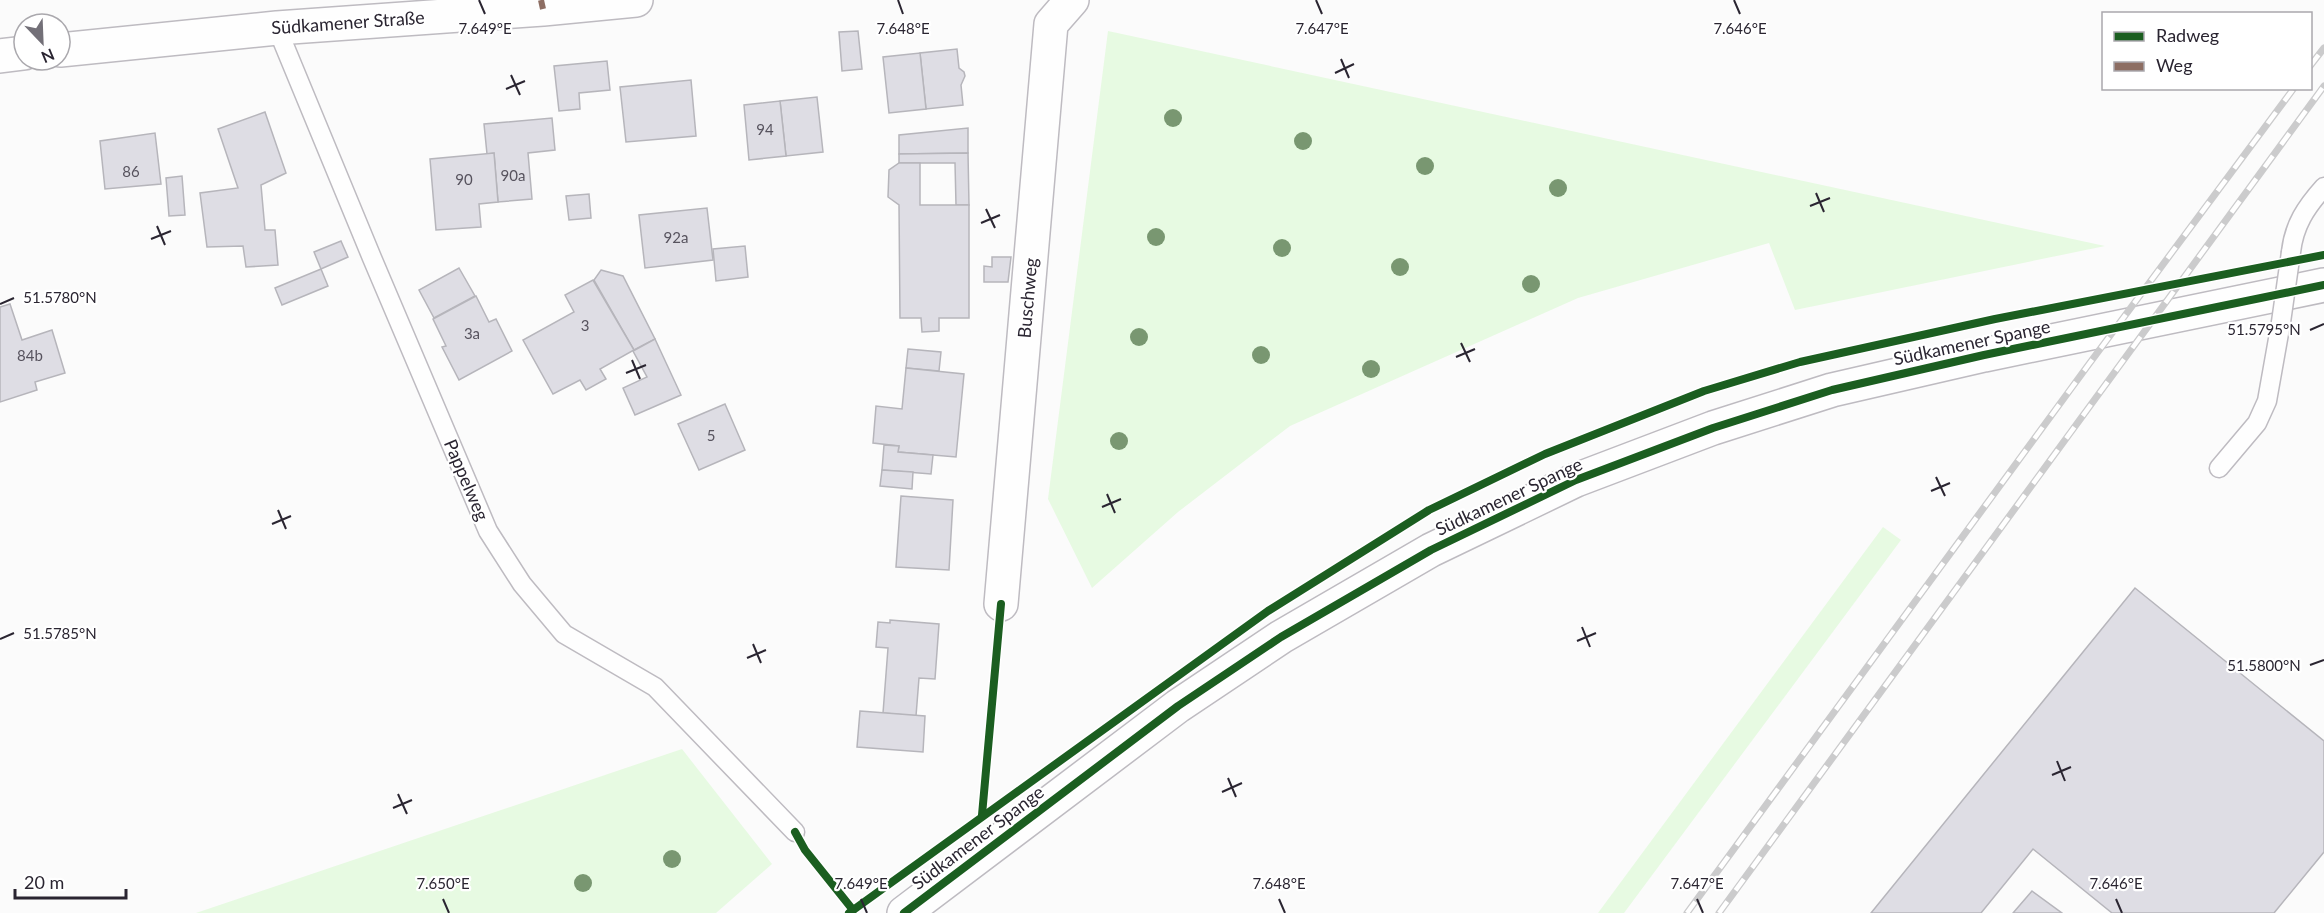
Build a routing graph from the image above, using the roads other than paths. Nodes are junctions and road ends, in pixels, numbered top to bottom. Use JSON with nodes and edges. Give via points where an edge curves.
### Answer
{"nodes":[{"id":1,"x":636,"y":0,"type":"edge"},
{"id":2,"x":1072,"y":0,"type":"edge"},
{"id":3,"x":542,"y":4,"type":"edge"},
{"id":4,"x":277,"y":27,"type":"junction"},
{"id":5,"x":72,"y":49,"type":"edge"},
{"id":6,"x":2324,"y":187,"type":"edge"},
{"id":7,"x":2324,"y":285,"type":"edge"},
{"id":8,"x":2219,"y":468,"type":"dead end"},
{"id":9,"x":1001,"y":604,"type":"dead end"},
{"id":10,"x":795,"y":831,"type":"dead end"},
{"id":11,"x":904,"y":913,"type":"edge"}],
"edges":[{"from":1,"to":3,"type":"street","name":"Südkamener Straße"},
{"from":2,"to":9,"type":"street","name":"Buschweg","via":[[1051,24]]},
{"from":3,"to":4,"type":"street","name":"Südkamener Straße"},
{"from":4,"to":5,"type":"street","name":"Südkamener Straße"},
{"from":4,"to":10,"type":"lane","name":"Pappelweg","via":[[488,531],[522,584],[564,634],[655,687]]},
{"from":6,"to":8,"type":"lane","bridge":true,"via":[[2296,226],[2267,401],[2256,423]]},
{"from":7,"to":11,"type":"street","name":"Südkamener Spange","via":[[1832,390],[1713,428],[1576,480],[1431,550],[1281,637],[1178,706]]}]}
